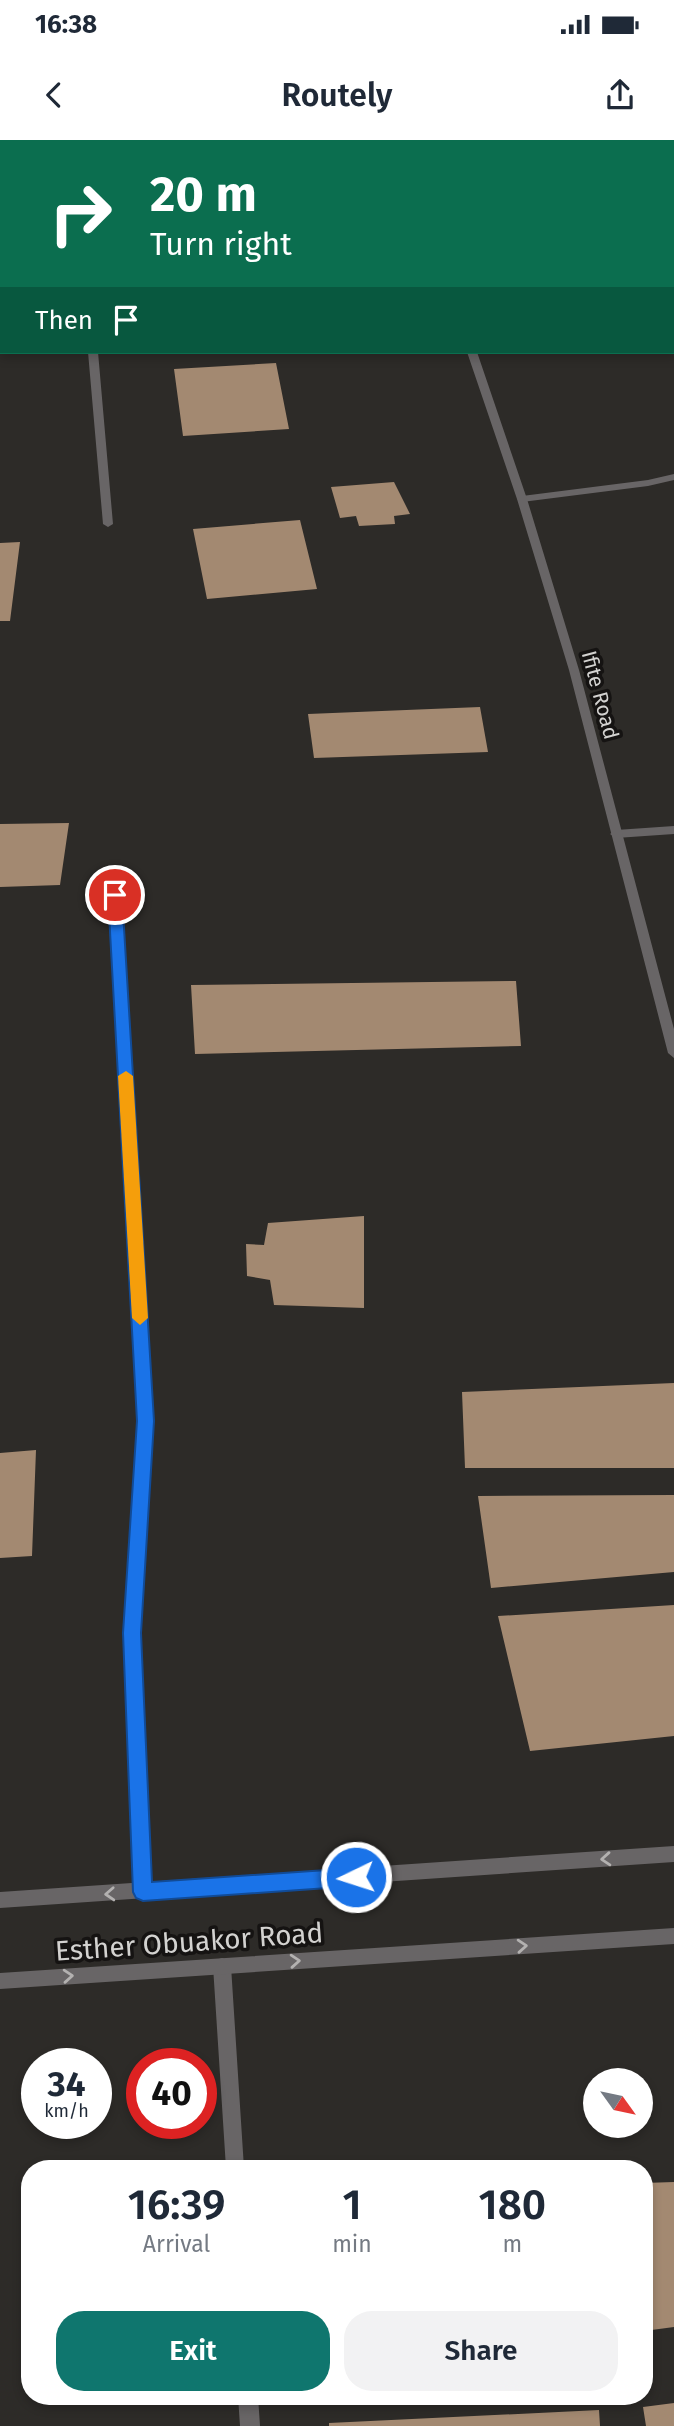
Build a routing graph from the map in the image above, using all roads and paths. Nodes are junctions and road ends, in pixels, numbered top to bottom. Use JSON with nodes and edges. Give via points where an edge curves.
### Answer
{"nodes":[{"id":1,"x":93,"y":354,"type":"edge"},
{"id":2,"x":473,"y":354,"type":"edge"},
{"id":3,"x":674,"y":477,"type":"edge"},
{"id":4,"x":522,"y":499,"type":"junction"},
{"id":5,"x":108,"y":524,"type":"dead end"},
{"id":6,"x":674,"y":830,"type":"edge"},
{"id":7,"x":616,"y":834,"type":"junction"},
{"id":8,"x":115,"y":895,"type":"dead end"},
{"id":9,"x":674,"y":1053,"type":"edge"},
{"id":10,"x":674,"y":1854,"type":"edge"},
{"id":11,"x":143,"y":1892,"type":"junction"},
{"id":12,"x":0,"y":1900,"type":"edge"},
{"id":13,"x":674,"y":1936,"type":"edge"},
{"id":14,"x":222,"y":1966,"type":"junction"},
{"id":15,"x":0,"y":1981,"type":"edge"},
{"id":16,"x":234,"y":2160,"type":"edge"},
{"id":17,"x":249,"y":2405,"type":"edge"},
{"id":18,"x":250,"y":2426,"type":"edge"}],
"edges":[{"from":1,"to":5,"type":"street"},
{"from":2,"to":4,"type":"street","name":"Ifite Road"},
{"from":3,"to":4,"type":"street"},
{"from":4,"to":7,"type":"street","name":"Ifite Road","via":[[574,670]]},
{"from":6,"to":7,"type":"street"},
{"from":7,"to":9,"type":"street","name":"Ifite Road"},
{"from":8,"to":11,"type":"street","via":[[145,1421],[132,1633]]},
{"from":10,"to":11,"type":"street","name":"Esther Obuakor Road","one_way":true},
{"from":11,"to":12,"type":"street","name":"Esther Obuakor Road","one_way":true},
{"from":14,"to":13,"type":"street","name":"Esther Obuakor Road","one_way":true},
{"from":15,"to":14,"type":"street","name":"Esther Obuakor Road","one_way":true},
{"from":14,"to":16,"type":"street"},
{"from":17,"to":18,"type":"street"}]}
